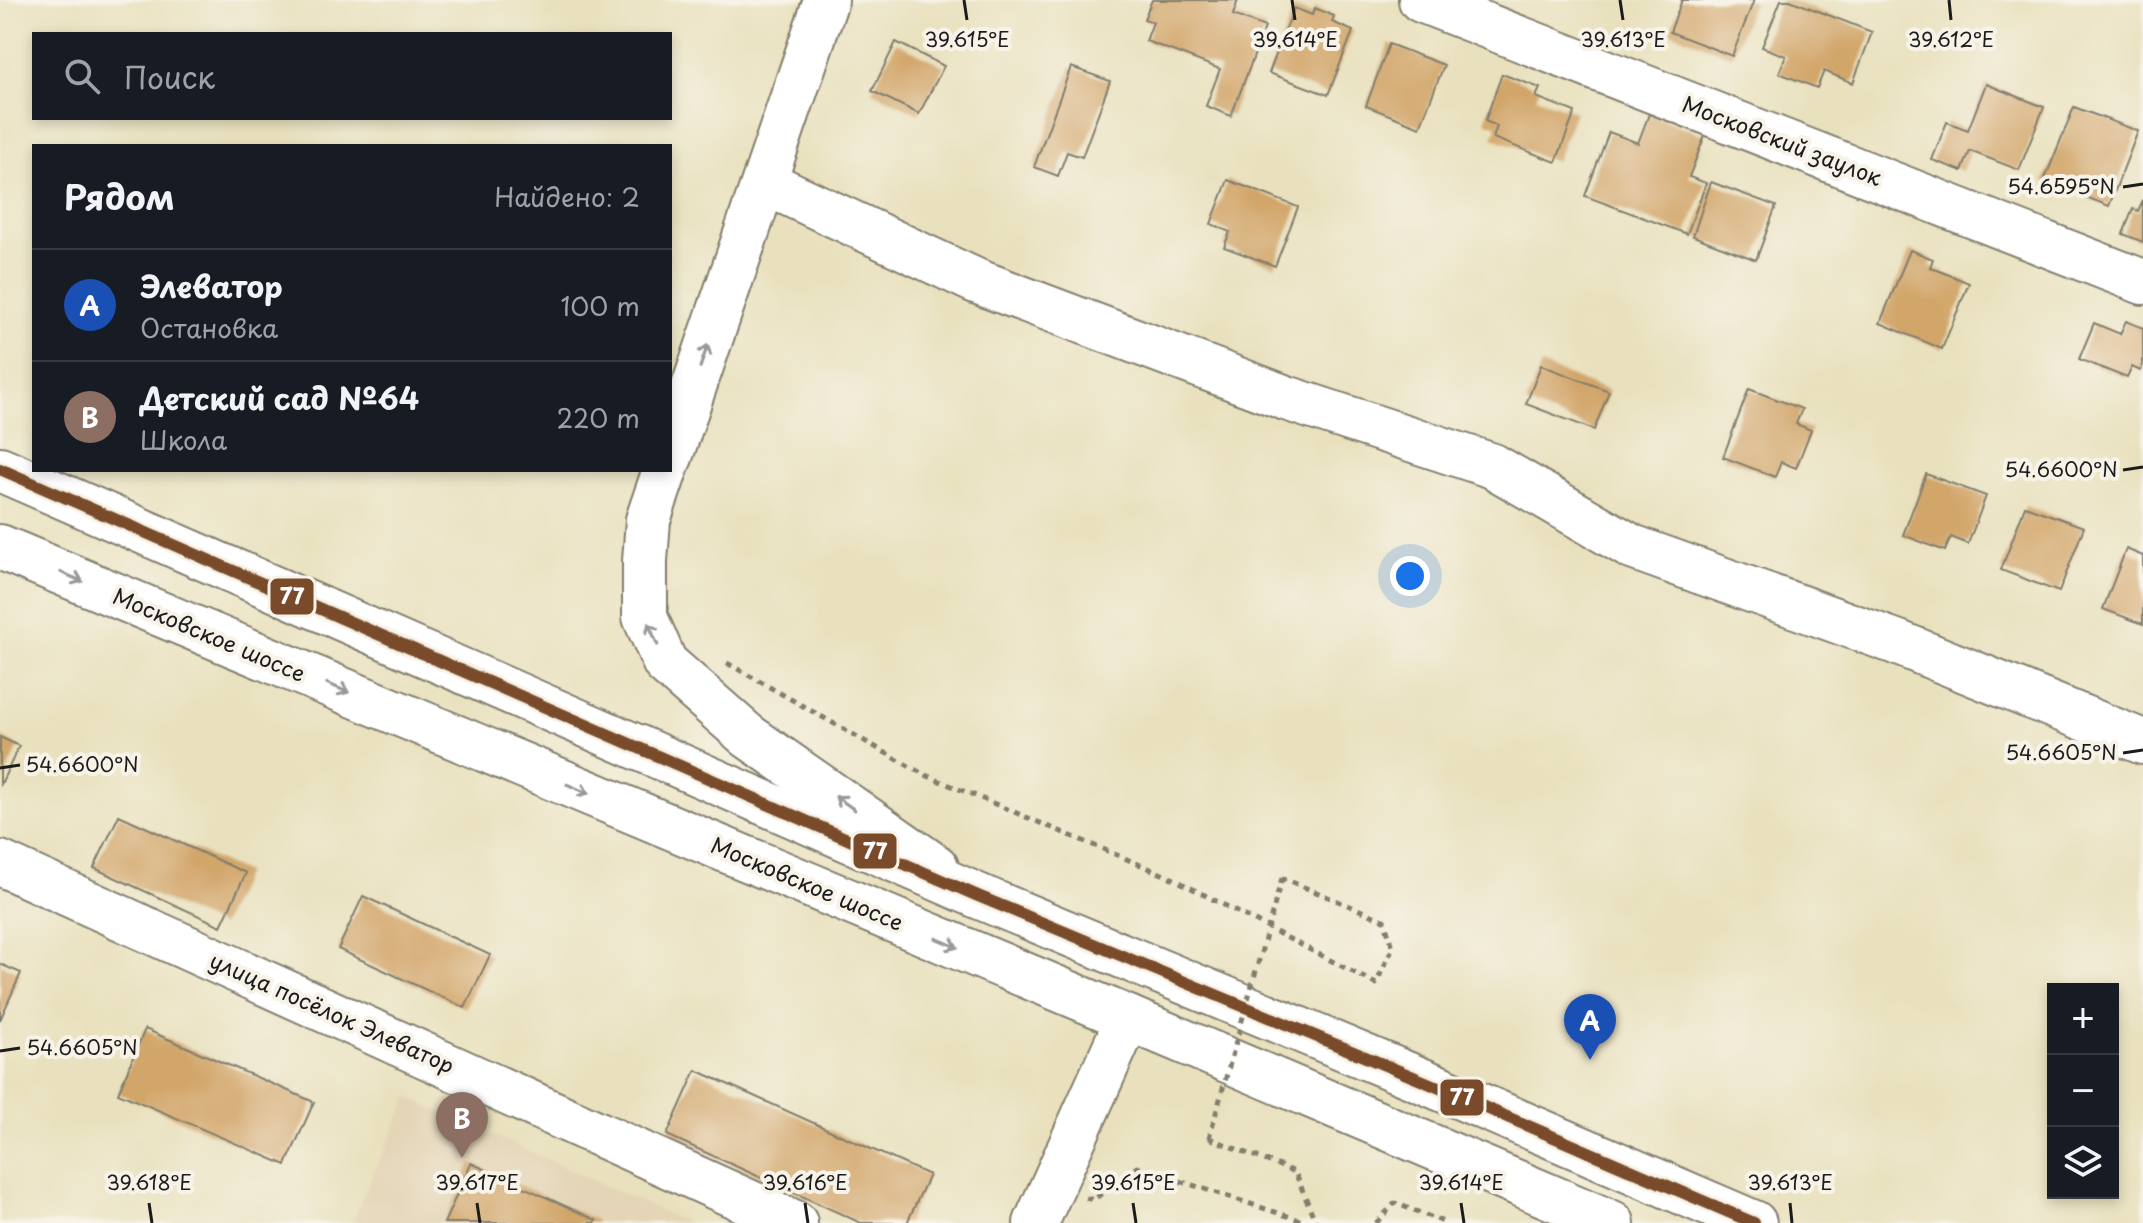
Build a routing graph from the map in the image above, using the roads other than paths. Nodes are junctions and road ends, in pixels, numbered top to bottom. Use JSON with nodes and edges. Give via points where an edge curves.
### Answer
{"nodes":[{"id":1,"x":826,"y":0,"type":"edge"},
{"id":2,"x":1421,"y":0,"type":"edge"},
{"id":3,"x":764,"y":182,"type":"junction"},
{"id":4,"x":2143,"y":282,"type":"edge"},
{"id":5,"x":672,"y":451,"type":"edge"},
{"id":6,"x":0,"y":469,"type":"edge"},
{"id":7,"x":664,"y":472,"type":"edge"},
{"id":8,"x":0,"y":547,"type":"edge"},
{"id":9,"x":2143,"y":742,"type":"edge"},
{"id":10,"x":0,"y":863,"type":"edge"},
{"id":11,"x":978,"y":896,"type":"junction"},
{"id":12,"x":1128,"y":1018,"type":"junction"},
{"id":13,"x":1043,"y":1207,"type":"edge"},
{"id":14,"x":795,"y":1223,"type":"edge"},
{"id":15,"x":1612,"y":1223,"type":"edge"},
{"id":16,"x":1754,"y":1223,"type":"edge"}],
"edges":[{"from":1,"to":3,"type":"main road"},
{"from":2,"to":4,"type":"main road","name":"Московский заулок"},
{"from":5,"to":3,"type":"main road","one_way":true},
{"from":3,"to":9,"type":"main road","via":[[976,281],[1286,398],[1493,466],[1632,547],[1896,642]]},
{"from":6,"to":11,"type":"main road"},
{"from":11,"to":7,"type":"main road","one_way":true,"via":[[748,736],[665,663],[645,617],[648,520]]},
{"from":8,"to":12,"type":"main road","name":"Московское шоссе","one_way":true},
{"from":10,"to":14,"type":"main road","name":"улица посёлок Элеватор"},
{"from":11,"to":16,"type":"main road"},
{"from":12,"to":13,"type":"main road"},
{"from":12,"to":15,"type":"main road","name":"Московское шоссе"}]}
